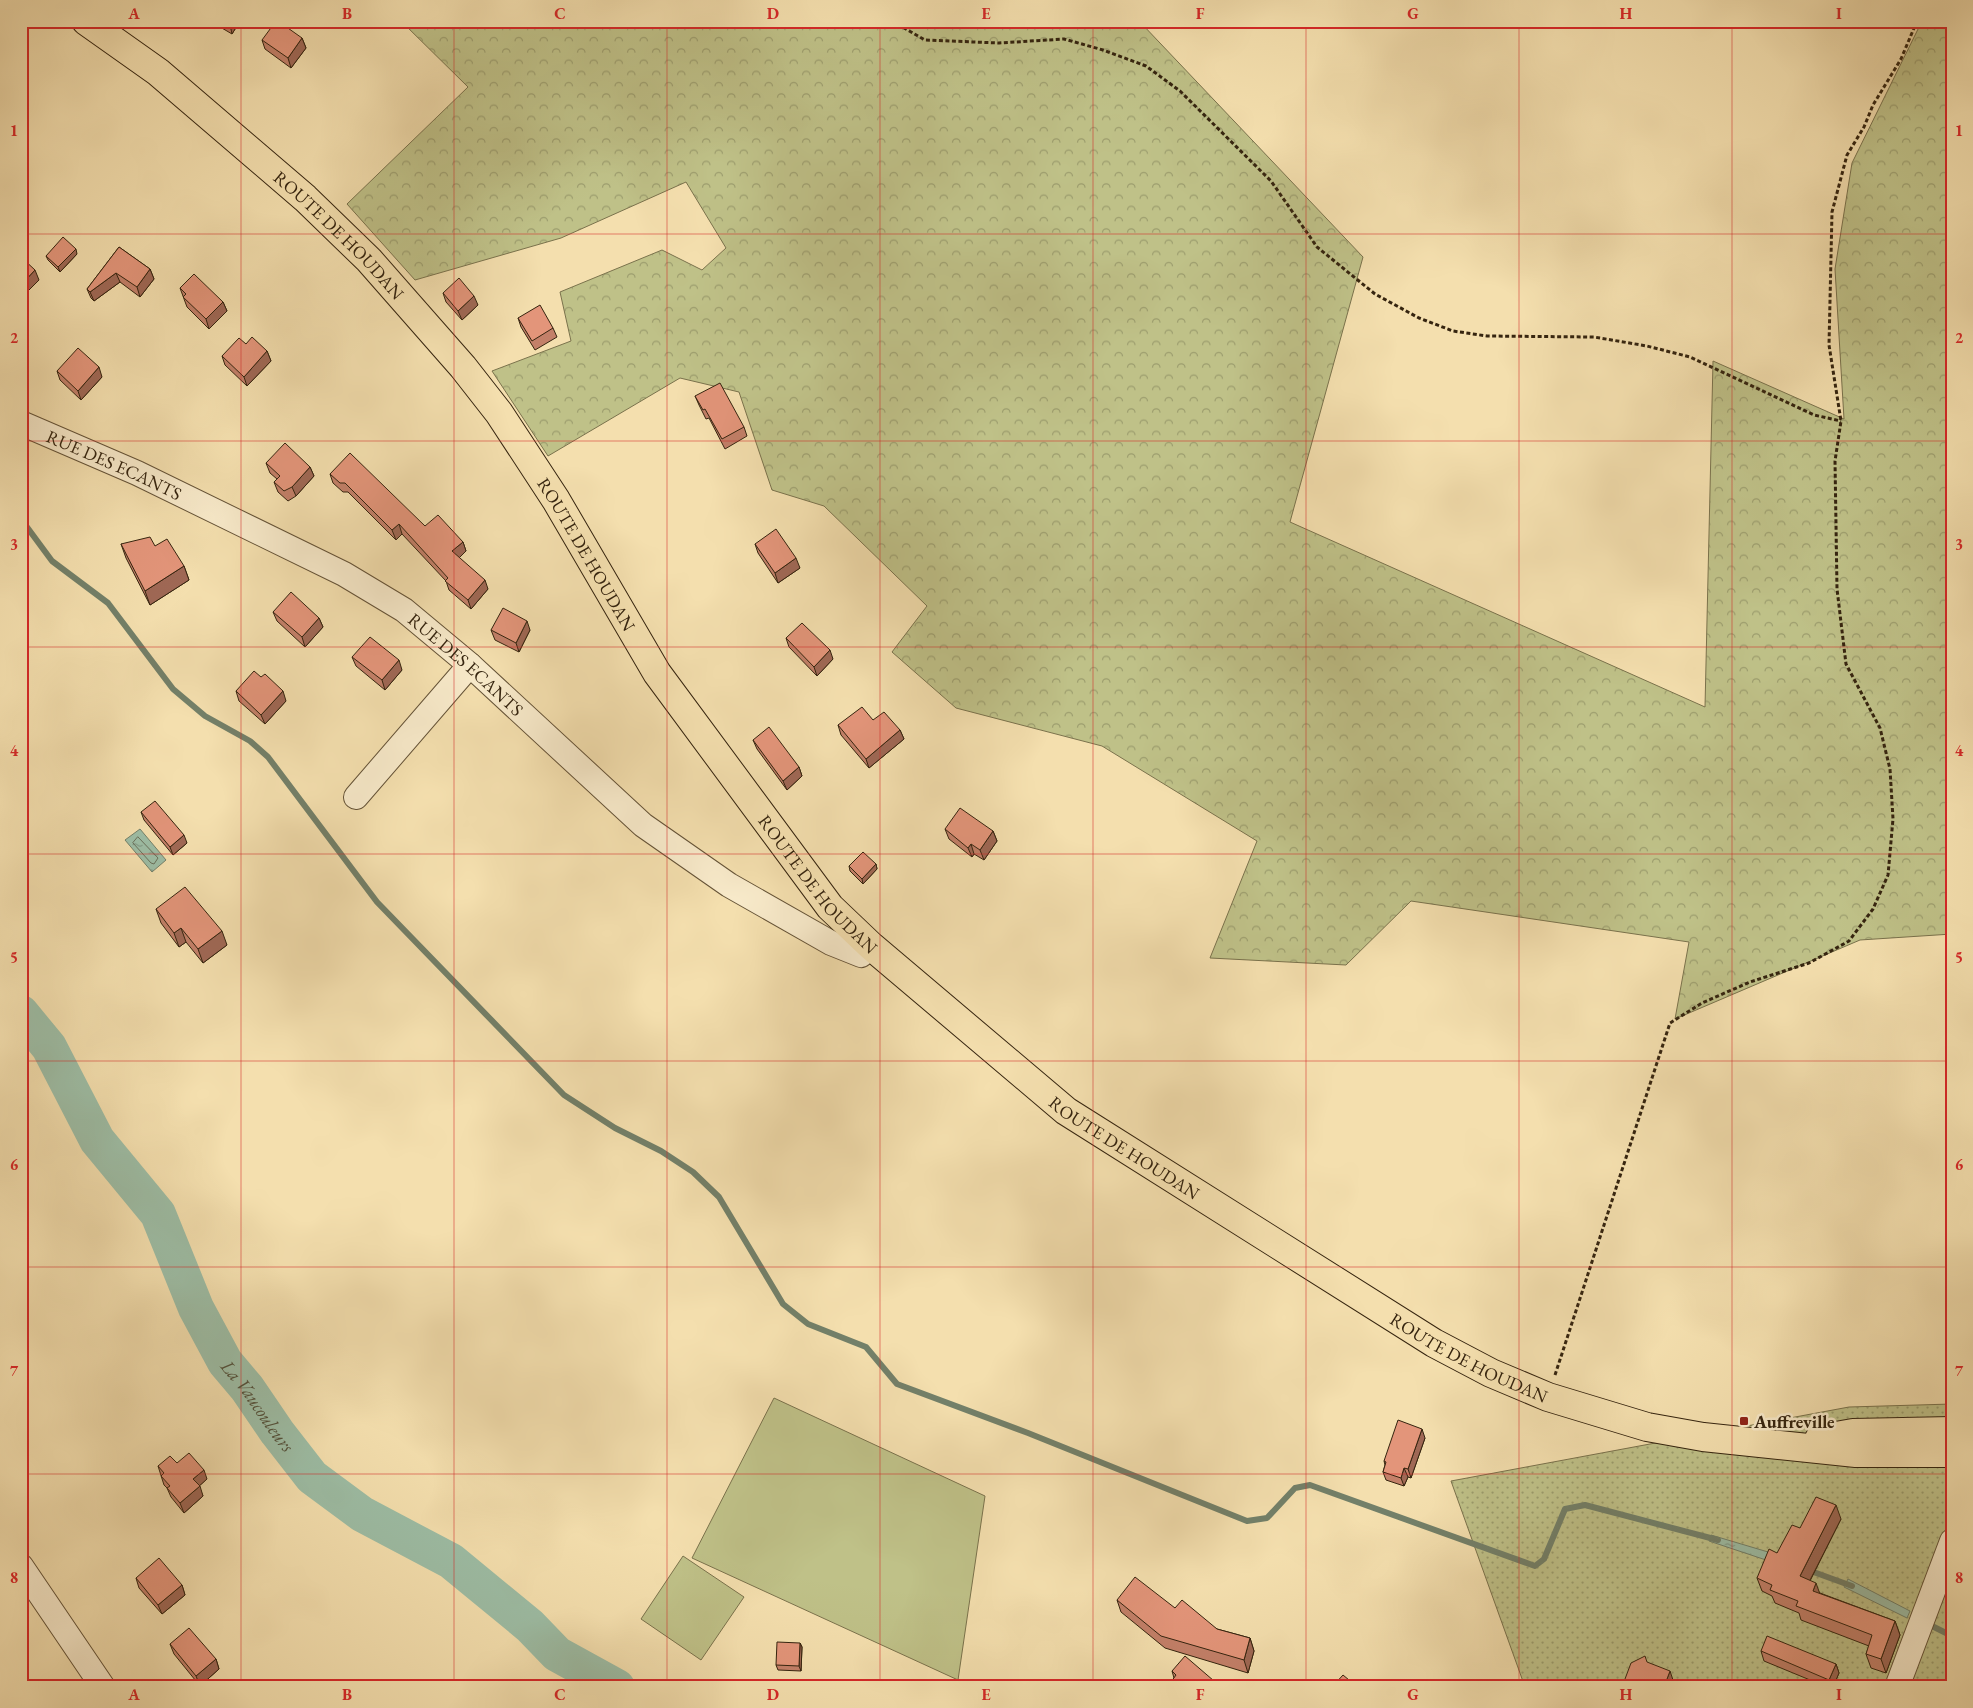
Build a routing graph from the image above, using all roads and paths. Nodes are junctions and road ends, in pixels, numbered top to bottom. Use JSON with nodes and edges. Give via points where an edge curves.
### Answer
{"nodes":[{"id":1,"x":86,"y":21,"type":"edge"},
{"id":2,"x":892,"y":21,"type":"edge"},
{"id":3,"x":1917,"y":21,"type":"edge"},
{"id":4,"x":1841,"y":421,"type":"junction"},
{"id":5,"x":21,"y":423,"type":"edge"},
{"id":6,"x":470,"y":665,"type":"junction"},
{"id":7,"x":356,"y":797,"type":"dead end"},
{"id":8,"x":871,"y":946,"type":"junction"},
{"id":9,"x":1548,"y":1397,"type":"junction"},
{"id":10,"x":1952,"y":1431,"type":"edge"},
{"id":11,"x":1788,"y":1444,"type":"junction"},
{"id":12,"x":1952,"y":1453,"type":"edge"},
{"id":13,"x":1952,"y":1541,"type":"edge"},
{"id":14,"x":21,"y":1566,"type":"edge"},
{"id":15,"x":103,"y":1687,"type":"edge"},
{"id":16,"x":1897,"y":1687,"type":"edge"}],
"edges":[{"from":1,"to":8,"type":"main road","name":"ROUTE DE HOUDAN","via":[[164,77],[305,198],[369,260],[457,360],[499,413],[556,500],[657,674],[830,907]]},
{"from":2,"to":4,"type":"path","via":[[925,40],[999,43],[1064,39],[1146,66],[1180,91],[1271,181],[1317,247],[1375,294],[1420,318],[1453,331],[1487,336],[1594,338],[1690,356],[1814,415]]},
{"from":3,"to":4,"type":"path","via":[[1902,59],[1888,78],[1847,154],[1832,212],[1829,345]]},
{"from":4,"to":9,"type":"path","via":[[1834,461],[1836,589],[1846,664],[1880,728],[1890,769],[1893,819],[1888,874],[1873,909],[1849,941],[1809,963],[1750,982],[1702,1003],[1670,1023]]},
{"from":5,"to":6,"type":"street","name":"RUE DES ECANTS","via":[[137,473],[344,574],[404,610]]},
{"from":6,"to":7,"type":"street"},
{"from":6,"to":8,"type":"street","name":"RUE DES ECANTS","via":[[643,825],[729,885],[831,943],[861,956]]},
{"from":8,"to":9,"type":"main road","name":"ROUTE DE HOUDAN","via":[[1066,1111],[1434,1343]]},
{"from":9,"to":11,"type":"main road","name":"ROUTE DE HOUDAN","via":[[1619,1420],[1678,1433]]},
{"from":10,"to":11,"type":"main road","name":"ROUTE DE HOUDAN","via":[[1853,1433]]},
{"from":11,"to":12,"type":"main road","name":"ROUTE DE HOUDAN","via":[[1856,1453]]},
{"from":13,"to":16,"type":"street"},
{"from":14,"to":15,"type":"street"}]}
